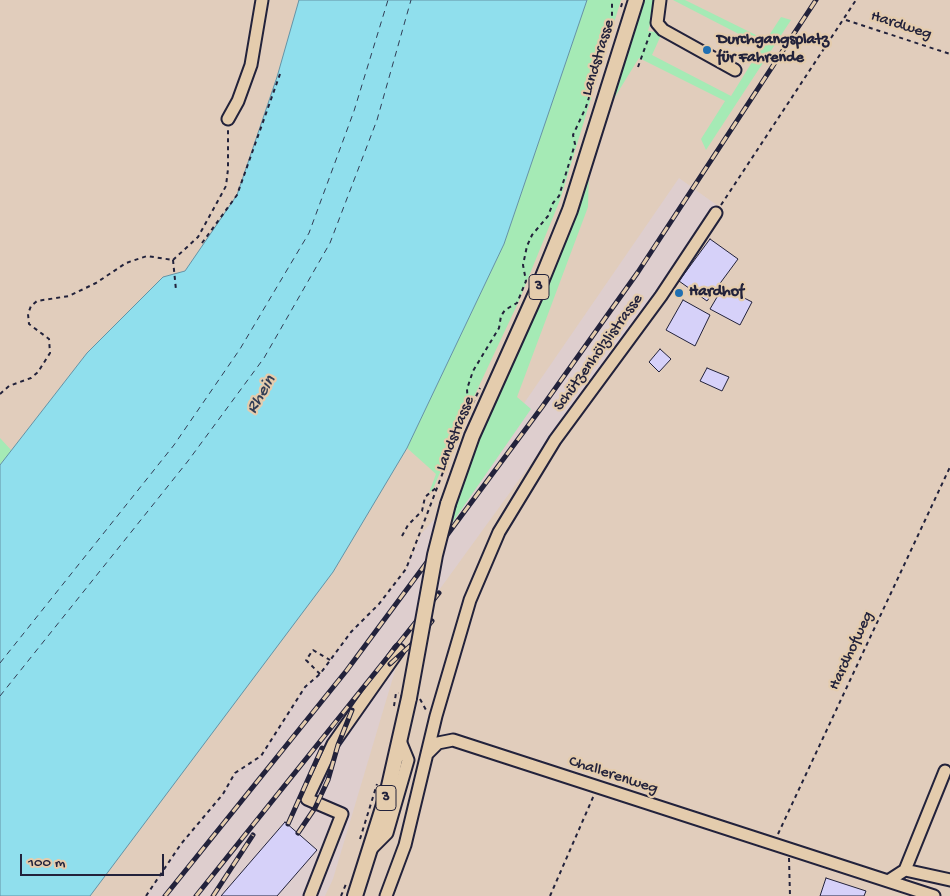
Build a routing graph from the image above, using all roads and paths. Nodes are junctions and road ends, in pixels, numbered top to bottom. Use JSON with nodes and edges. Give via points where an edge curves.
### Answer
{"nodes":[{"id":1,"x":262,"y":0,"type":"edge"},
{"id":2,"x":612,"y":0,"type":"edge"},
{"id":3,"x":623,"y":0,"type":"edge"},
{"id":4,"x":636,"y":0,"type":"edge"},
{"id":5,"x":660,"y":0,"type":"edge"},
{"id":6,"x":856,"y":0,"type":"edge"},
{"id":7,"x":620,"y":9,"type":"dead end"},
{"id":8,"x":618,"y":17,"type":"dead end"},
{"id":9,"x":845,"y":19,"type":"junction"},
{"id":10,"x":657,"y":23,"type":"junction"},
{"id":11,"x":950,"y":54,"type":"edge"},
{"id":12,"x":638,"y":67,"type":"dead end"},
{"id":13,"x":602,"y":70,"type":"dead end"},
{"id":14,"x":735,"y":70,"type":"dead end"},
{"id":15,"x":280,"y":74,"type":"dead end"},
{"id":16,"x":228,"y":119,"type":"joint"},
{"id":17,"x":580,"y":143,"type":"dead end"},
{"id":18,"x":562,"y":200,"type":"dead end"},
{"id":19,"x":716,"y":213,"type":"joint"},
{"id":20,"x":202,"y":243,"type":"dead end"},
{"id":21,"x":173,"y":260,"type":"junction"},
{"id":22,"x":530,"y":281,"type":"dead end"},
{"id":23,"x":176,"y":290,"type":"dead end"},
{"id":24,"x":520,"y":304,"type":"dead end"},
{"id":25,"x":482,"y":384,"type":"dead end"},
{"id":26,"x":0,"y":394,"type":"edge"},
{"id":27,"x":950,"y":467,"type":"edge"},
{"id":28,"x":445,"y":468,"type":"junction"},
{"id":29,"x":437,"y":487,"type":"junction"},
{"id":30,"x":402,"y":536,"type":"dead end"},
{"id":31,"x":399,"y":650,"type":"dead end"},
{"id":32,"x":330,"y":660,"type":"junction"},
{"id":33,"x":320,"y":674,"type":"junction"},
{"id":34,"x":396,"y":693,"type":"dead end"},
{"id":35,"x":404,"y":698,"type":"junction"},
{"id":36,"x":427,"y":754,"type":"junction"},
{"id":37,"x":945,"y":771,"type":"dead end"},
{"id":38,"x":378,"y":778,"type":"dead end"},
{"id":39,"x":598,"y":788,"type":"junction"},
{"id":40,"x":774,"y":845,"type":"junction"},
{"id":41,"x":365,"y":847,"type":"junction"},
{"id":42,"x":788,"y":850,"type":"junction"},
{"id":43,"x":906,"y":870,"type":"junction"},
{"id":44,"x":950,"y":880,"type":"edge"},
{"id":45,"x":888,"y":881,"type":"junction"},
{"id":46,"x":346,"y":883,"type":"dead end"},
{"id":47,"x":146,"y":896,"type":"edge"},
{"id":48,"x":310,"y":896,"type":"edge"},
{"id":49,"x":341,"y":896,"type":"edge"},
{"id":50,"x":355,"y":896,"type":"edge"},
{"id":51,"x":386,"y":896,"type":"edge"},
{"id":52,"x":550,"y":896,"type":"edge"},
{"id":53,"x":790,"y":896,"type":"edge"},
{"id":54,"x":934,"y":896,"type":"edge"}],
"edges":[{"from":1,"to":16,"type":"street","via":[[251,65]]},
{"from":2,"to":28,"type":"path","via":[[612,23],[586,107],[572,135],[575,144],[559,196],[527,246],[523,266],[526,281],[517,303],[501,316],[500,328],[474,371],[467,389],[468,407]]},
{"from":3,"to":7,"type":"path"},
{"from":4,"to":35,"type":"main road","name":"Landstrasse","number":"3","bridge":true,"via":[[570,210],[472,436],[448,504]]},
{"from":5,"to":10,"type":"street"},
{"from":6,"to":9,"type":"path"},
{"from":8,"to":13,"type":"path"},
{"from":9,"to":11,"type":"path","name":"Hardweg"},
{"from":9,"to":19,"type":"path"},
{"from":10,"to":12,"type":"path"},
{"from":10,"to":14,"type":"street","via":[[663,30]]},
{"from":15,"to":20,"type":"path","via":[[237,195]]},
{"from":16,"to":21,"type":"path","via":[[226,186],[198,238]]},
{"from":17,"to":18,"type":"path"},
{"from":19,"to":36,"type":"street","name":"Schützenhölzlistrasse","via":[[662,296],[555,440],[499,532],[470,600]]},
{"from":21,"to":23,"type":"path"},
{"from":21,"to":26,"type":"path","via":[[147,256],[126,263],[69,296],[37,301],[28,314],[29,324],[49,339],[50,353],[31,378],[9,386]]},
{"from":22,"to":24,"type":"path"},
{"from":25,"to":28,"type":"path","via":[[448,469]]},
{"from":27,"to":40,"type":"path","name":"Hardhofweg"},
{"from":28,"to":29,"type":"path"},
{"from":29,"to":30,"type":"path","via":[[425,497],[422,511]]},
{"from":29,"to":32,"type":"path","via":[[406,570]]},
{"from":31,"to":48,"type":"street","via":[[333,744],[307,799],[342,814]]},
{"from":32,"to":33,"type":"path"},
{"from":32,"to":33,"type":"path","via":[[312,650],[306,660]]},
{"from":33,"to":47,"type":"path","via":[[305,687],[261,756],[235,773],[223,794],[181,844]]},
{"from":34,"to":35,"type":"path","via":[[393,705],[396,708]]},
{"from":35,"to":41,"type":"main road","name":"Landstrasse","number":"3","via":[[401,743]]},
{"from":36,"to":39,"type":"street","name":"Challerenweg","via":[[438,742],[454,740]]},
{"from":36,"to":51,"type":"street","via":[[405,845]]},
{"from":37,"to":43,"type":"street"},
{"from":38,"to":41,"type":"path"},
{"from":39,"to":40,"type":"street","name":"Challerenweg"},
{"from":39,"to":52,"type":"path"},
{"from":40,"to":42,"type":"street","name":"Challerenweg"},
{"from":41,"to":50,"type":"main road","name":"Landstrasse","number":"3"},
{"from":42,"to":45,"type":"street","name":"Challerenweg"},
{"from":42,"to":53,"type":"path"},
{"from":43,"to":44,"type":"street"},
{"from":43,"to":45,"type":"street"},
{"from":45,"to":54,"type":"street","name":"Challerenweg"},
{"from":46,"to":49,"type":"path"}]}
